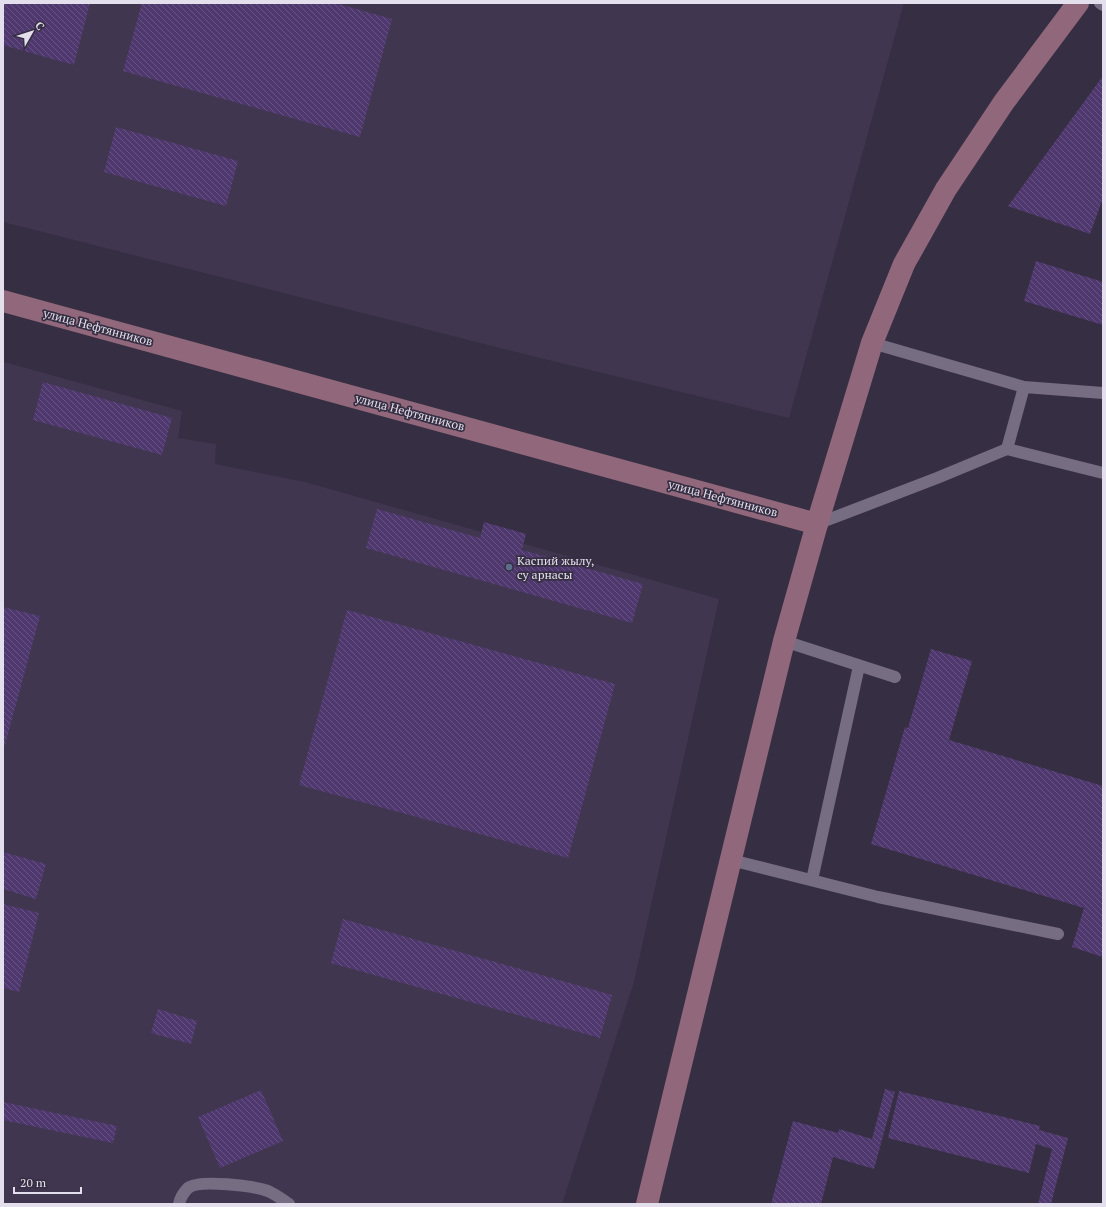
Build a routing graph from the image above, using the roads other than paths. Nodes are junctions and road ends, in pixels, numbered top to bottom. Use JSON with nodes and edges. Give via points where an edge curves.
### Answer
{"nodes":[{"id":1,"x":1078,"y":3,"type":"edge"},
{"id":2,"x":1100,"y":3,"type":"edge"},
{"id":3,"x":1103,"y":5,"type":"edge"},
{"id":4,"x":3,"y":301,"type":"edge"},
{"id":5,"x":872,"y":343,"type":"junction"},
{"id":6,"x":1024,"y":387,"type":"junction"},
{"id":7,"x":1103,"y":393,"type":"edge"},
{"id":8,"x":1008,"y":448,"type":"junction"},
{"id":9,"x":1103,"y":473,"type":"edge"},
{"id":10,"x":817,"y":524,"type":"junction"},
{"id":11,"x":784,"y":641,"type":"junction"},
{"id":12,"x":859,"y":666,"type":"junction"},
{"id":13,"x":895,"y":677,"type":"dead end"},
{"id":14,"x":731,"y":860,"type":"junction"},
{"id":15,"x":812,"y":880,"type":"junction"},
{"id":16,"x":1058,"y":934,"type":"dead end"},
{"id":17,"x":178,"y":1204,"type":"edge"},
{"id":18,"x":290,"y":1204,"type":"edge"},
{"id":19,"x":647,"y":1204,"type":"edge"}],
"edges":[{"from":1,"to":5,"type":"street","via":[[1004,102],[946,189],[904,264]]},
{"from":2,"to":3,"type":"lane"},
{"from":4,"to":10,"type":"street","name":"улица Нефтянников"},
{"from":5,"to":6,"type":"lane"},
{"from":5,"to":10,"type":"street"},
{"from":6,"to":7,"type":"lane"},
{"from":6,"to":8,"type":"lane"},
{"from":8,"to":9,"type":"lane"},
{"from":8,"to":10,"type":"lane"},
{"from":10,"to":11,"type":"street"},
{"from":11,"to":12,"type":"lane"},
{"from":11,"to":14,"type":"street"},
{"from":12,"to":13,"type":"lane"},
{"from":12,"to":15,"type":"lane"},
{"from":14,"to":15,"type":"lane"},
{"from":14,"to":19,"type":"street"},
{"from":15,"to":16,"type":"lane","via":[[878,897]]},
{"from":17,"to":18,"type":"lane","via":[[189,1188],[205,1184],[247,1186],[269,1192]]}]}
